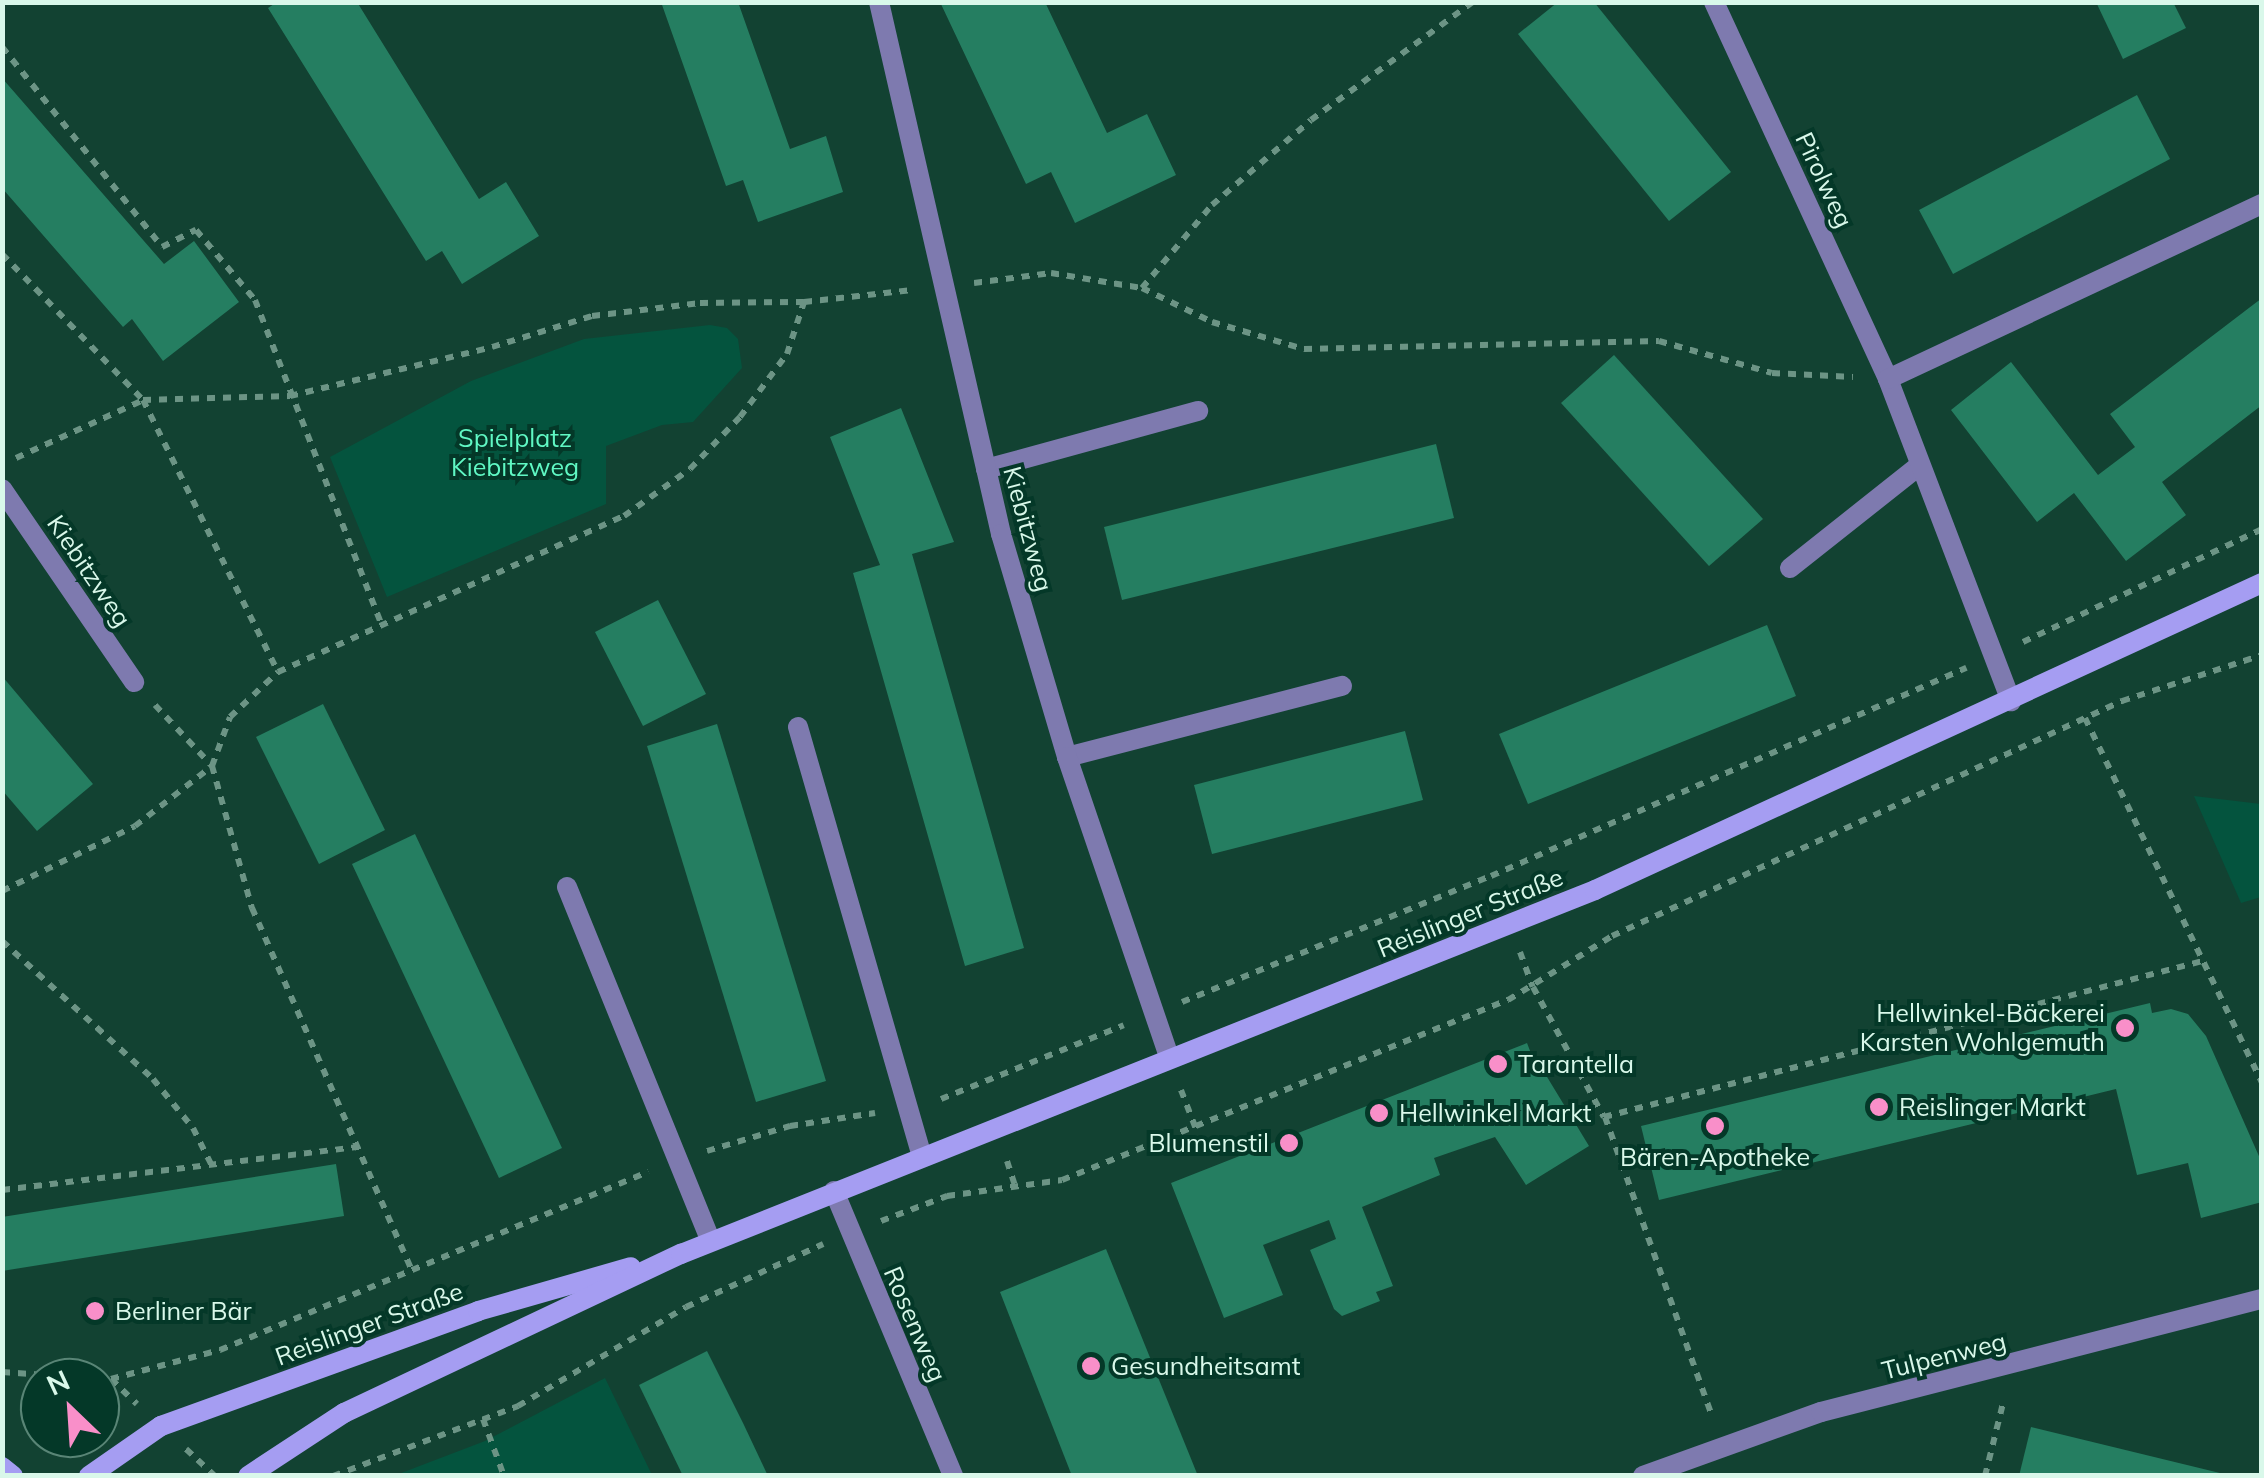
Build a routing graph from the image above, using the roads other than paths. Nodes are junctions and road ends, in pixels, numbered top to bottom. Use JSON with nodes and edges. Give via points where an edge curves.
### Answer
{"nodes":[{"id":1,"x":878,"y":2,"type":"edge"},
{"id":2,"x":1714,"y":2,"type":"edge"},
{"id":3,"x":2262,"y":204,"type":"edge"},
{"id":4,"x":1888,"y":379,"type":"junction"},
{"id":5,"x":1198,"y":412,"type":"dead end"},
{"id":6,"x":1920,"y":466,"type":"junction"},
{"id":7,"x":986,"y":468,"type":"junction"},
{"id":8,"x":2,"y":489,"type":"edge"},
{"id":9,"x":1790,"y":568,"type":"dead end"},
{"id":10,"x":2262,"y":583,"type":"edge"},
{"id":11,"x":134,"y":682,"type":"road end"},
{"id":12,"x":1342,"y":686,"type":"dead end"},
{"id":13,"x":2011,"y":701,"type":"junction"},
{"id":14,"x":798,"y":727,"type":"dead end"},
{"id":15,"x":1067,"y":757,"type":"junction"},
{"id":16,"x":568,"y":888,"type":"dead end"},
{"id":17,"x":1169,"y":1058,"type":"junction"},
{"id":18,"x":922,"y":1156,"type":"junction"},
{"id":19,"x":834,"y":1191,"type":"junction"},
{"id":20,"x":711,"y":1242,"type":"junction"},
{"id":21,"x":682,"y":1254,"type":"junction"},
{"id":22,"x":2262,"y":1299,"type":"edge"},
{"id":23,"x":2,"y":1467,"type":"edge"},
{"id":24,"x":13,"y":1476,"type":"edge"},
{"id":25,"x":89,"y":1476,"type":"edge"},
{"id":26,"x":248,"y":1476,"type":"edge"},
{"id":27,"x":952,"y":1476,"type":"edge"},
{"id":28,"x":1643,"y":1476,"type":"edge"}],
"edges":[{"from":1,"to":7,"type":"street","name":"Kiebitzweg"},
{"from":2,"to":4,"type":"street","name":"Pirolweg"},
{"from":3,"to":4,"type":"street"},
{"from":4,"to":6,"type":"street","name":"Pirolweg"},
{"from":5,"to":7,"type":"street"},
{"from":6,"to":9,"type":"street"},
{"from":6,"to":13,"type":"street","name":"Pirolweg"},
{"from":7,"to":15,"type":"street","name":"Kiebitzweg"},
{"from":8,"to":11,"type":"street","name":"Kiebitzweg"},
{"from":10,"to":13,"type":"street","name":"Reislinger Straße"},
{"from":12,"to":15,"type":"street"},
{"from":13,"to":17,"type":"street","name":"Reislinger Straße","via":[[1594,890]]},
{"from":14,"to":18,"type":"street"},
{"from":15,"to":17,"type":"street","name":"Kiebitzweg"},
{"from":16,"to":20,"type":"street"},
{"from":17,"to":18,"type":"street","name":"Reislinger Straße"},
{"from":18,"to":19,"type":"street","name":"Reislinger Straße"},
{"from":19,"to":20,"type":"street","name":"Reislinger Straße"},
{"from":19,"to":27,"type":"street","name":"Rosenweg"},
{"from":20,"to":21,"type":"street","name":"Reislinger Straße"},
{"from":21,"to":25,"type":"street","name":"Reislinger Straße","via":[[478,1311],[161,1426]]},
{"from":21,"to":26,"type":"street","name":"Reislinger Straße","via":[[344,1413]]},
{"from":22,"to":28,"type":"street","name":"Tulpenweg","via":[[1821,1412]]},
{"from":23,"to":24,"type":"street"}]}
